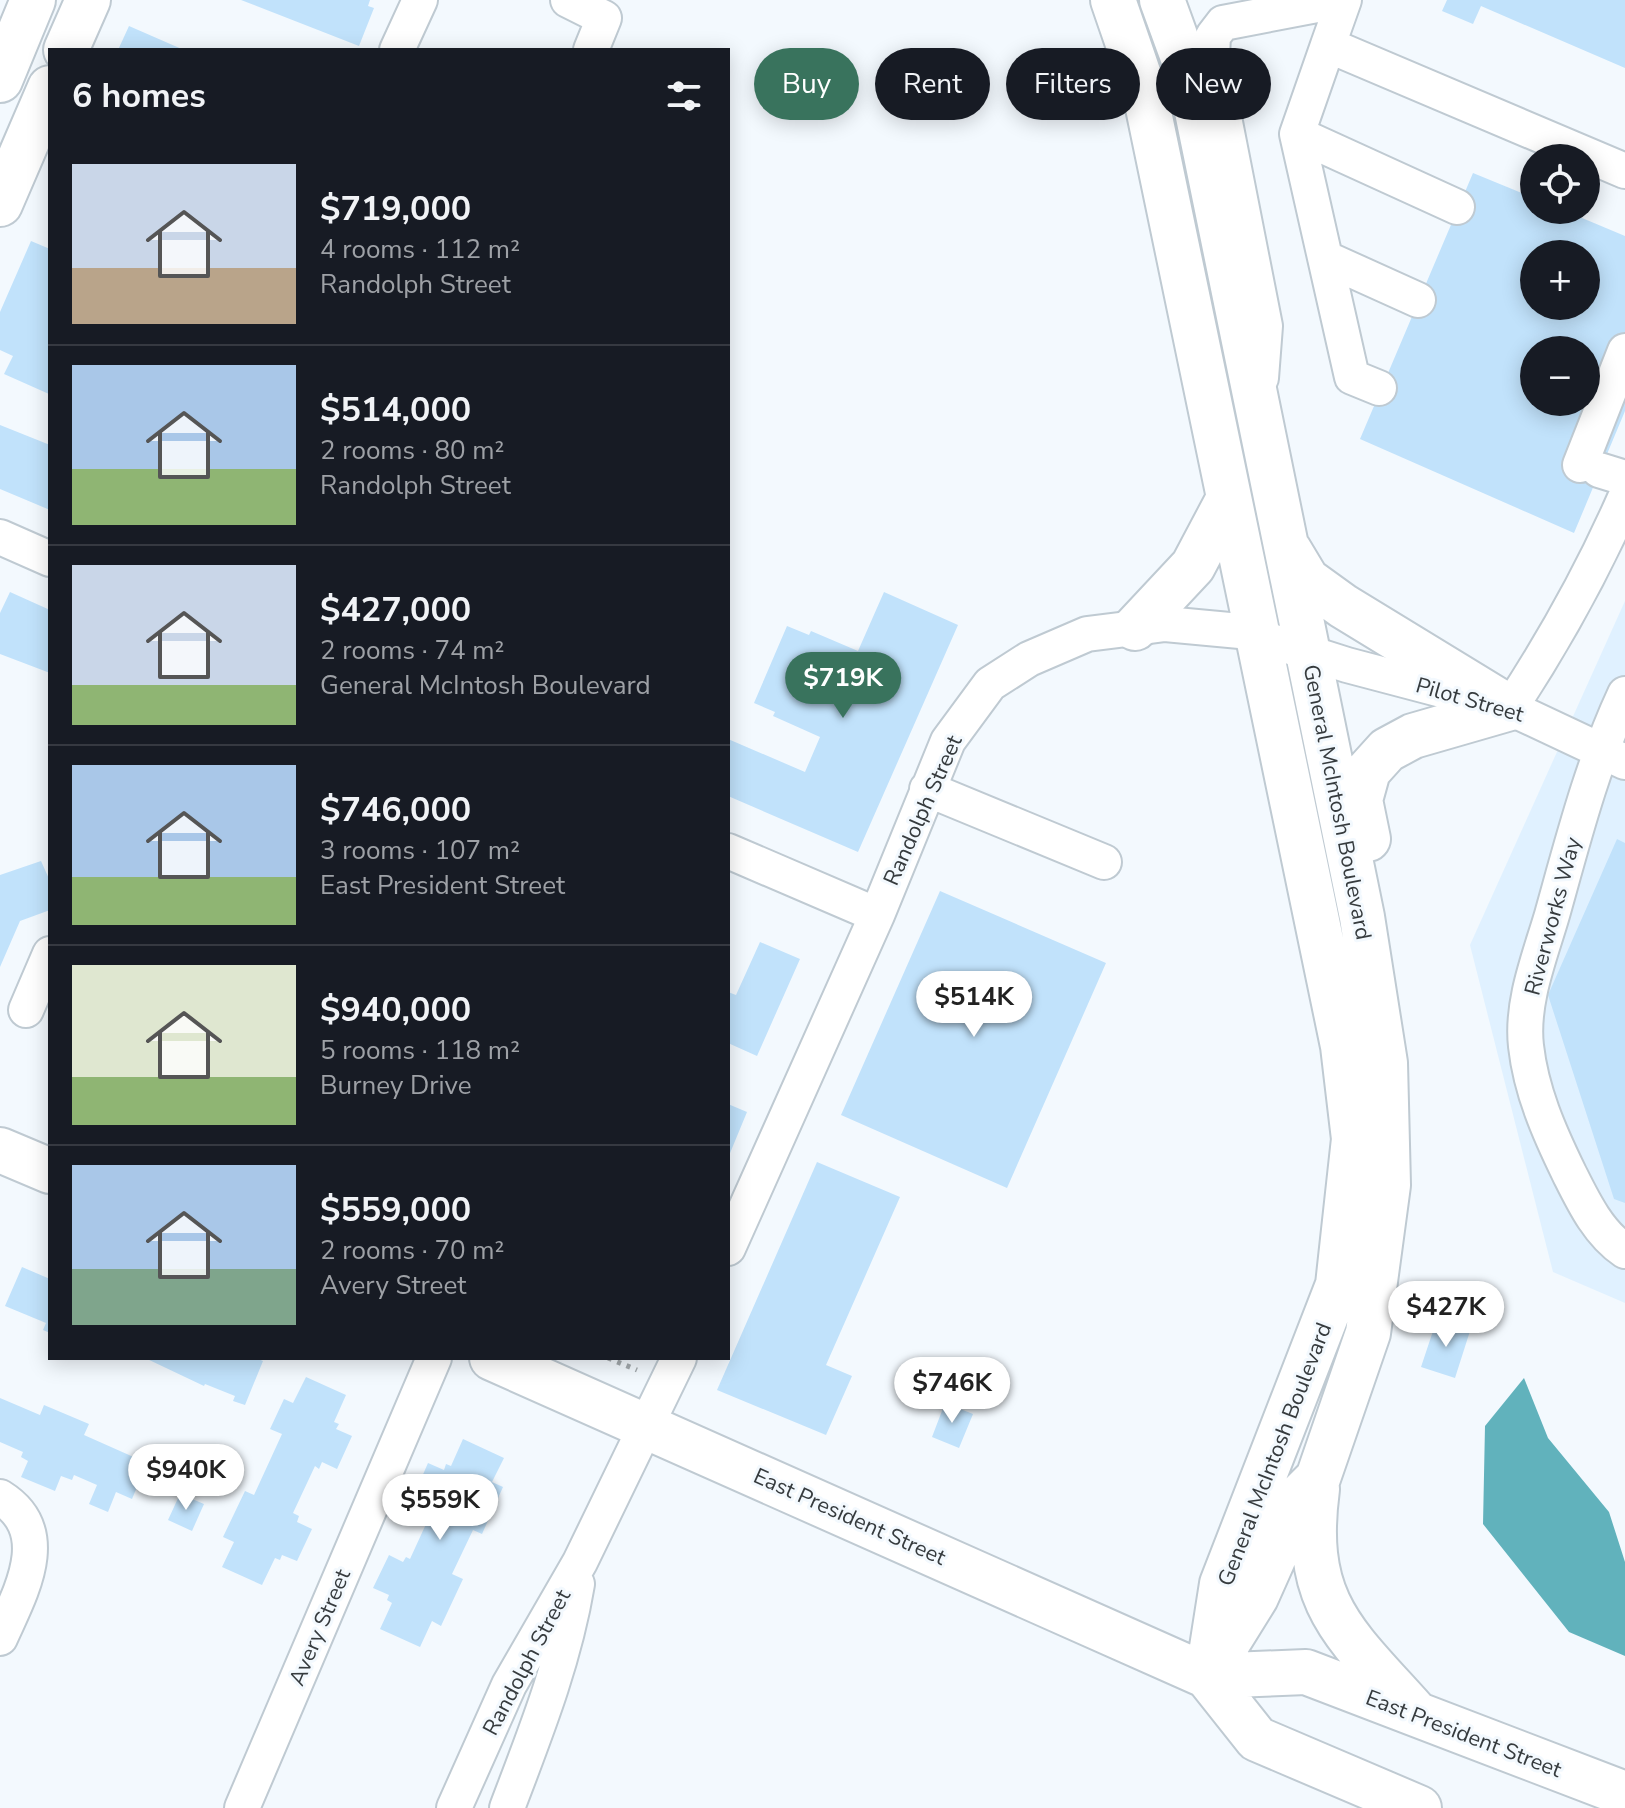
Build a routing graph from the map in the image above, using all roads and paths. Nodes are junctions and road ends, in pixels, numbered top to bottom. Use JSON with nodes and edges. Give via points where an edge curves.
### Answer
{"nodes":[{"id":1,"x":33,"y":0,"type":"edge"},
{"id":2,"x":88,"y":0,"type":"edge"},
{"id":3,"x":420,"y":0,"type":"edge"},
{"id":4,"x":568,"y":0,"type":"edge"},
{"id":5,"x":1113,"y":0,"type":"edge"},
{"id":6,"x":1162,"y":0,"type":"edge"},
{"id":7,"x":1344,"y":0,"type":"edge"},
{"id":8,"x":1328,"y":45,"type":"junction"},
{"id":9,"x":67,"y":48,"type":"edge"},
{"id":10,"x":398,"y":48,"type":"edge"},
{"id":11,"x":592,"y":48,"type":"edge"},
{"id":12,"x":0,"y":80,"type":"edge"},
{"id":13,"x":48,"y":93,"type":"edge"},
{"id":14,"x":1297,"y":134,"type":"junction"},
{"id":15,"x":1625,"y":171,"type":"edge"},
{"id":16,"x":0,"y":204,"type":"edge"},
{"id":17,"x":1457,"y":207,"type":"dead end"},
{"id":18,"x":1325,"y":258,"type":"junction"},
{"id":19,"x":1418,"y":300,"type":"dead end"},
{"id":20,"x":1625,"y":351,"type":"edge"},
{"id":21,"x":1379,"y":388,"type":"dead end"},
{"id":22,"x":1258,"y":410,"type":"junction"},
{"id":23,"x":1601,"y":471,"type":"edge"},
{"id":24,"x":1229,"y":498,"type":"junction"},
{"id":25,"x":1625,"y":498,"type":"edge"},
{"id":26,"x":0,"y":537,"type":"edge"},
{"id":27,"x":1286,"y":544,"type":"junction"},
{"id":28,"x":48,"y":558,"type":"edge"},
{"id":29,"x":1135,"y":628,"type":"junction"},
{"id":30,"x":1258,"y":636,"type":"junction"},
{"id":31,"x":1308,"y":653,"type":"junction"},
{"id":32,"x":1625,"y":694,"type":"edge"},
{"id":33,"x":1510,"y":708,"type":"junction"},
{"id":34,"x":1613,"y":756,"type":"edge"},
{"id":35,"x":927,"y":789,"type":"junction"},
{"id":36,"x":730,"y":852,"type":"edge"},
{"id":37,"x":1104,"y":862,"type":"dead end"},
{"id":38,"x":877,"y":915,"type":"junction"},
{"id":39,"x":48,"y":959,"type":"edge"},
{"id":40,"x":26,"y":1010,"type":"dead end"},
{"id":41,"x":1385,"y":1063,"type":"junction"},
{"id":42,"x":0,"y":1150,"type":"edge"},
{"id":43,"x":48,"y":1170,"type":"edge"},
{"id":44,"x":730,"y":1244,"type":"edge"},
{"id":45,"x":1625,"y":1251,"type":"edge"},
{"id":46,"x":433,"y":1360,"type":"edge"},
{"id":47,"x":497,"y":1360,"type":"edge"},
{"id":48,"x":678,"y":1360,"type":"edge"},
{"id":49,"x":649,"y":1425,"type":"junction"},
{"id":50,"x":1318,"y":1478,"type":"junction"},
{"id":51,"x":0,"y":1497,"type":"edge"},
{"id":52,"x":580,"y":1562,"type":"junction"},
{"id":53,"x":0,"y":1638,"type":"edge"},
{"id":54,"x":1207,"y":1676,"type":"junction"},
{"id":55,"x":1418,"y":1716,"type":"junction"},
{"id":56,"x":1625,"y":1794,"type":"edge"},
{"id":57,"x":242,"y":1808,"type":"edge"},
{"id":58,"x":454,"y":1808,"type":"edge"},
{"id":59,"x":507,"y":1808,"type":"edge"},
{"id":60,"x":1419,"y":1808,"type":"edge"}],
"edges":[{"from":1,"to":12,"type":"main road"},
{"from":2,"to":9,"type":"main road"},
{"from":3,"to":10,"type":"street"},
{"from":4,"to":11,"type":"street","via":[[604,18]]},
{"from":5,"to":24,"type":"main road","name":"General McIntosh Boulevard","via":[[1145,93]]},
{"from":6,"to":22,"type":"main road","name":"General McIntosh Boulevard","via":[[1190,77]]},
{"from":7,"to":8,"type":"street"},
{"from":7,"to":22,"type":"street","via":[[1223,23],[1213,36],[1212,56],[1265,326]]},
{"from":8,"to":14,"type":"street"},
{"from":8,"to":15,"type":"street"},
{"from":13,"to":16,"type":"main road"},
{"from":14,"to":17,"type":"street"},
{"from":14,"to":18,"type":"street"},
{"from":18,"to":19,"type":"street"},
{"from":18,"to":21,"type":"street","via":[[1352,377]]},
{"from":20,"to":23,"type":"street"},
{"from":22,"to":27,"type":"main road","name":"General McIntosh Boulevard"},
{"from":24,"to":29,"type":"main road","via":[[1193,566]]},
{"from":24,"to":30,"type":"main road","name":"General McIntosh Boulevard"},
{"from":25,"to":33,"type":"street","via":[[1582,587]]},
{"from":26,"to":28,"type":"street"},
{"from":27,"to":31,"type":"main road","name":"General McIntosh Boulevard"},
{"from":27,"to":33,"type":"main road","via":[[1307,580]]},
{"from":29,"to":30,"type":"street","name":"Randolph Street","via":[[1165,624]]},
{"from":29,"to":35,"type":"street","name":"Randolph Street","via":[[1087,634],[1029,659],[990,684],[948,741]]},
{"from":30,"to":31,"type":"street","name":"Randolph Street"},
{"from":30,"to":54,"type":"main road","name":"General McIntosh Boulevard","via":[[1343,1046],[1354,1139],[1338,1285],[1222,1584]]},
{"from":31,"to":33,"type":"street","name":"Pilot Street"},
{"from":31,"to":41,"type":"main road","name":"General McIntosh Boulevard","via":[[1362,917]]},
{"from":32,"to":34,"type":"street","name":"Riverworks Way"},
{"from":33,"to":34,"type":"street","name":"Pilot Street"},
{"from":33,"to":41,"type":"main road","via":[[1413,736],[1387,750],[1368,771],[1360,800],[1390,956]]},
{"from":34,"to":45,"type":"street","name":"Riverworks Way","via":[[1529,996],[1526,1045],[1543,1120],[1583,1201],[1610,1241]]},
{"from":35,"to":37,"type":"street"},
{"from":35,"to":38,"type":"street","name":"Randolph Street"},
{"from":36,"to":38,"type":"street"},
{"from":38,"to":44,"type":"street","name":"Randolph Street"},
{"from":39,"to":40,"type":"street"},
{"from":41,"to":50,"type":"main road","name":"General McIntosh Boulevard","via":[[1388,1185],[1368,1333]]},
{"from":42,"to":43,"type":"main road"},
{"from":46,"to":57,"type":"street","name":"Avery Street"},
{"from":47,"to":49,"type":"main road","name":"East President Street"},
{"from":48,"to":49,"type":"street","name":"Randolph Street"},
{"from":49,"to":52,"type":"street","name":"Randolph Street"},
{"from":49,"to":54,"type":"main road","name":"East President Street"},
{"from":50,"to":54,"type":"main road","name":"General McIntosh Boulevard","via":[[1302,1494],[1256,1597]]},
{"from":50,"to":55,"type":"main road","via":[[1311,1533],[1325,1598],[1343,1631]]},
{"from":51,"to":53,"type":"street","via":[[24,1520],[31,1562]]},
{"from":52,"to":58,"type":"street","name":"Randolph Street","via":[[509,1685]]},
{"from":52,"to":59,"type":"street","name":"Randolph Street","via":[[570,1629]]},
{"from":54,"to":55,"type":"main road","name":"East President Street","via":[[1306,1672]]},
{"from":54,"to":60,"type":"main road","name":"East President Street","via":[[1257,1739]]},
{"from":55,"to":56,"type":"main road","name":"East President Street"}]}
